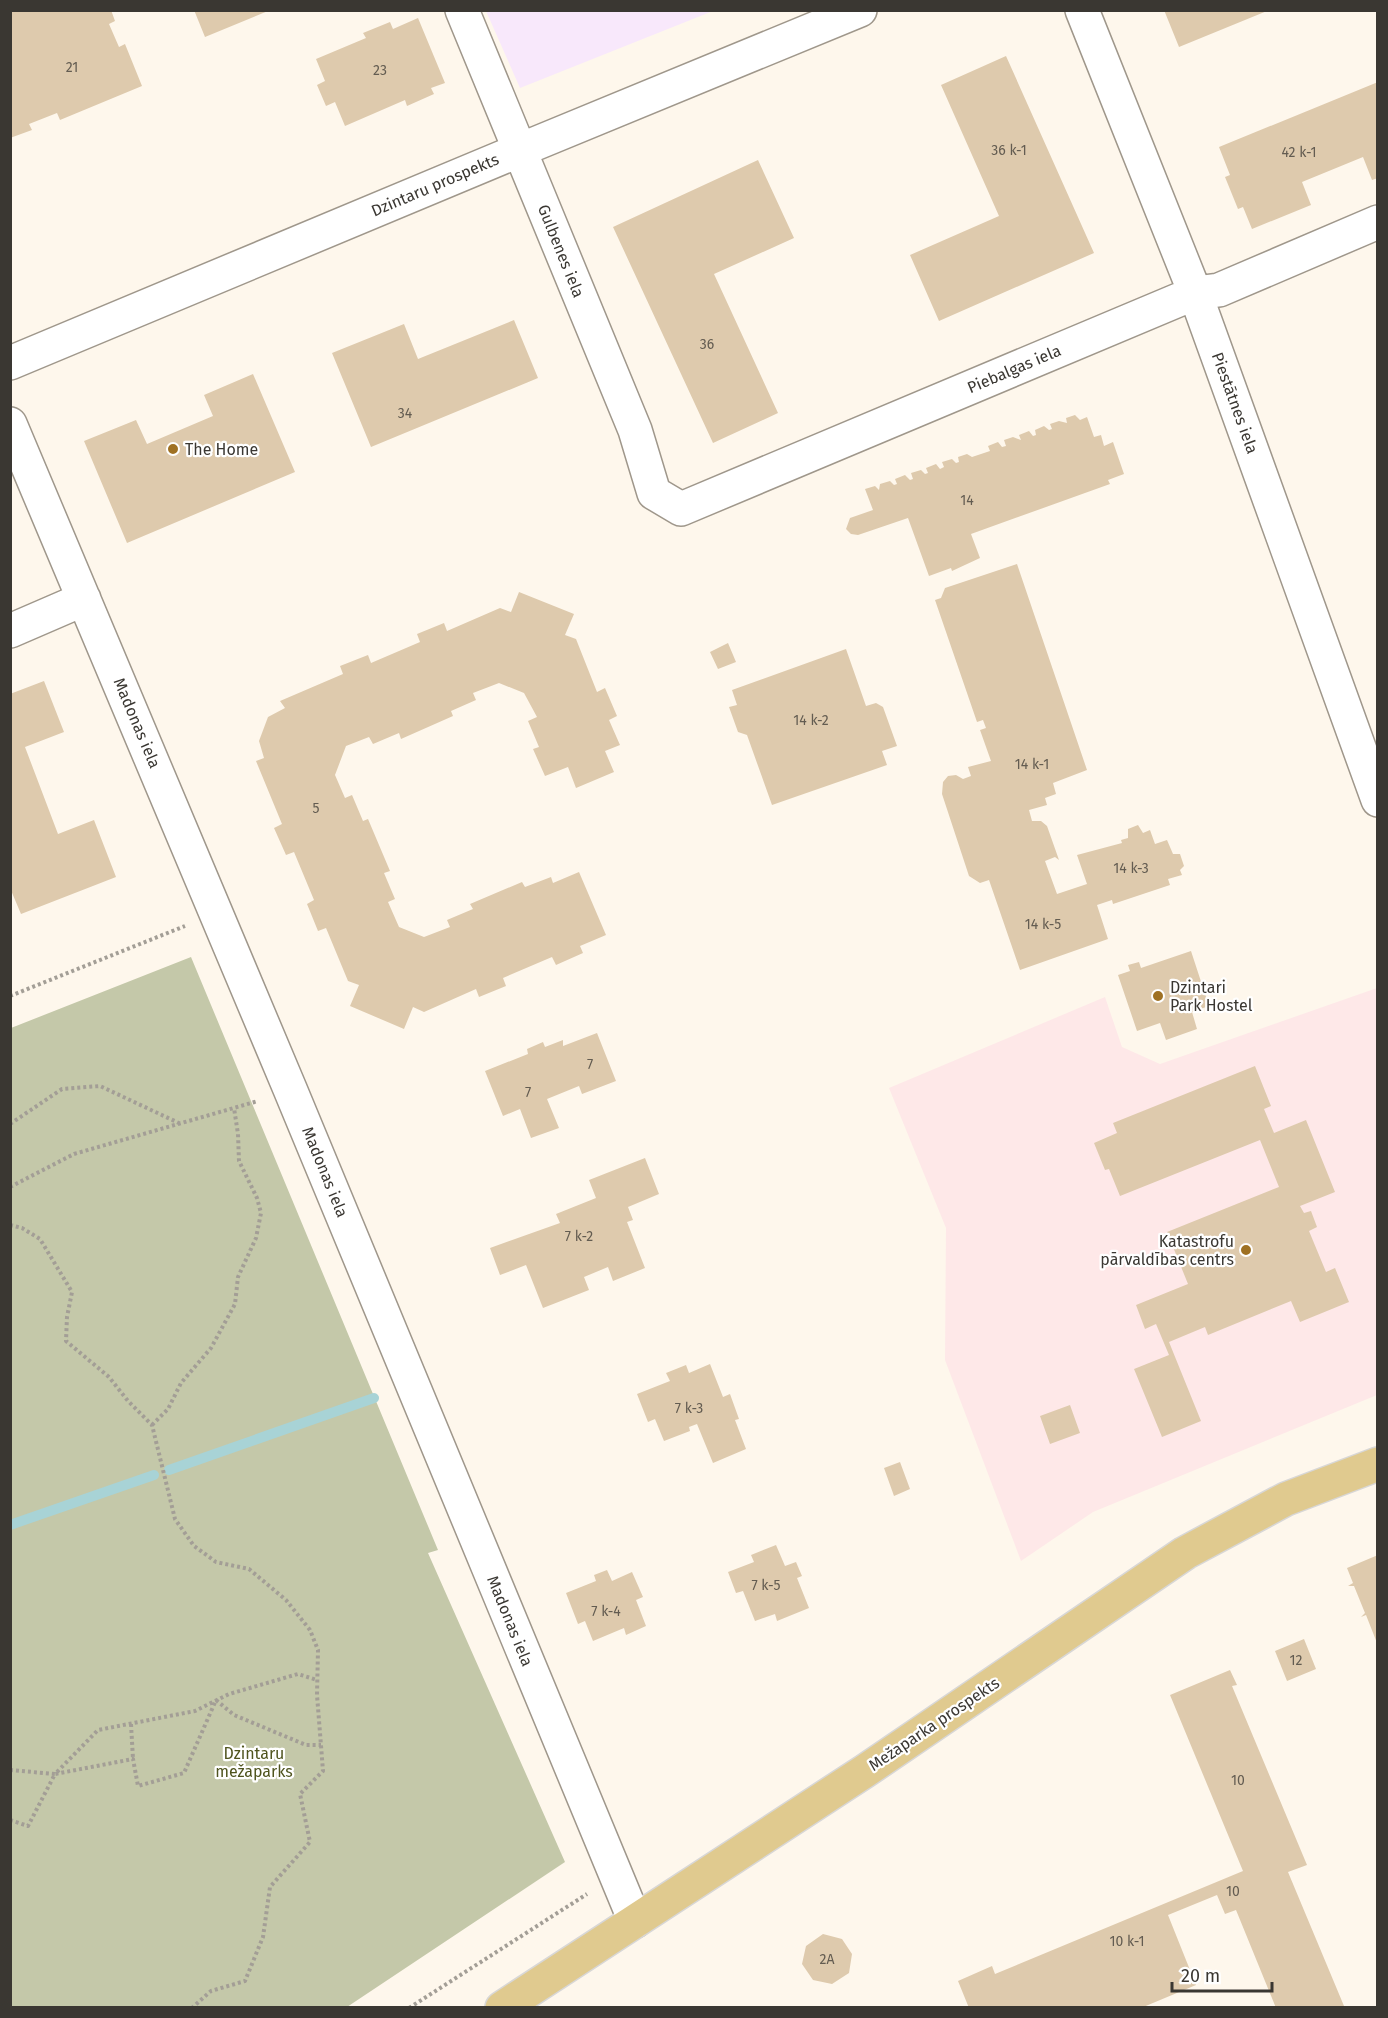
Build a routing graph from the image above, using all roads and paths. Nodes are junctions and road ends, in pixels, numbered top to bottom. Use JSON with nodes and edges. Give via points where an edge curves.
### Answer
{"nodes":[{"id":1,"x":462,"y":10,"type":"edge"},
{"id":2,"x":860,"y":10,"type":"edge"},
{"id":3,"x":1082,"y":10,"type":"edge"},
{"id":4,"x":520,"y":150,"type":"junction"},
{"id":5,"x":1377,"y":222,"type":"edge"},
{"id":6,"x":1195,"y":293,"type":"junction"},
{"id":7,"x":10,"y":363,"type":"edge"},
{"id":8,"x":10,"y":424,"type":"edge"},
{"id":9,"x":654,"y":493,"type":"joint"},
{"id":10,"x":84,"y":599,"type":"junction"},
{"id":11,"x":10,"y":631,"type":"edge"},
{"id":12,"x":1377,"y":800,"type":"edge"},
{"id":13,"x":188,"y":925,"type":"dead end"},
{"id":14,"x":10,"y":996,"type":"edge"},
{"id":15,"x":290,"y":1089,"type":"junction"},
{"id":16,"x":234,"y":1108,"type":"junction"},
{"id":17,"x":10,"y":1124,"type":"edge"},
{"id":18,"x":181,"y":1124,"type":"junction"},
{"id":19,"x":10,"y":1187,"type":"edge"},
{"id":20,"x":10,"y":1225,"type":"edge"},
{"id":21,"x":152,"y":1425,"type":"junction"},
{"id":22,"x":1377,"y":1464,"type":"edge"},
{"id":23,"x":318,"y":1680,"type":"junction"},
{"id":24,"x":216,"y":1700,"type":"junction"},
{"id":25,"x":131,"y":1724,"type":"junction"},
{"id":26,"x":321,"y":1745,"type":"junction"},
{"id":27,"x":133,"y":1759,"type":"junction"},
{"id":28,"x":10,"y":1770,"type":"edge"},
{"id":29,"x":55,"y":1774,"type":"junction"},
{"id":30,"x":10,"y":1820,"type":"edge"},
{"id":31,"x":587,"y":1894,"type":"dead end"},
{"id":32,"x":634,"y":1921,"type":"junction"},
{"id":33,"x":192,"y":2007,"type":"edge"},
{"id":34,"x":409,"y":2007,"type":"edge"},
{"id":35,"x":502,"y":2007,"type":"edge"}],
"edges":[{"from":1,"to":4,"type":"street","name":"Gulbenes iela"},
{"from":2,"to":4,"type":"street","name":"Dzintaru prospekts"},
{"from":3,"to":6,"type":"street","name":"Piestātnes iela"},
{"from":4,"to":7,"type":"street","name":"Dzintaru prospekts"},
{"from":4,"to":9,"type":"street","name":"Gulbenes iela","via":[[635,430]]},
{"from":5,"to":6,"type":"street","name":"Piebalgas iela","via":[[1219,290]]},
{"from":6,"to":9,"type":"street","name":"Piebalgas iela","via":[[681,509]]},
{"from":6,"to":12,"type":"street","name":"Piestātnes iela"},
{"from":8,"to":10,"type":"street","name":"Madonas iela"},
{"from":10,"to":11,"type":"street"},
{"from":10,"to":15,"type":"street","name":"Madonas iela"},
{"from":13,"to":14,"type":"path"},
{"from":15,"to":16,"type":"path"},
{"from":15,"to":32,"type":"street","name":"Madonas iela"},
{"from":16,"to":18,"type":"path"},
{"from":16,"to":21,"type":"path","via":[[239,1161],[261,1213],[256,1238],[238,1277],[235,1304],[211,1348]]},
{"from":17,"to":18,"type":"path","via":[[62,1089],[100,1086]]},
{"from":18,"to":19,"type":"path","via":[[74,1154]]},
{"from":20,"to":21,"type":"path","via":[[40,1239],[72,1292],[66,1341],[109,1377]]},
{"from":21,"to":23,"type":"path","via":[[175,1520],[194,1546],[216,1562],[249,1569],[286,1600],[310,1630],[318,1650]]},
{"from":22,"to":32,"type":"main road","name":"Mežaparka prospekts","via":[[1286,1499],[1185,1553],[865,1771]]},
{"from":23,"to":24,"type":"path","via":[[298,1674]]},
{"from":23,"to":26,"type":"path"},
{"from":24,"to":25,"type":"path","via":[[195,1712]]},
{"from":24,"to":26,"type":"path","via":[[234,1715],[306,1745]]},
{"from":24,"to":27,"type":"path","via":[[184,1773],[138,1786]]},
{"from":25,"to":27,"type":"path"},
{"from":25,"to":29,"type":"path","via":[[98,1730]]},
{"from":26,"to":33,"type":"path","via":[[323,1771],[300,1794],[310,1842],[270,1887],[262,1938],[245,1982],[211,1991]]},
{"from":27,"to":29,"type":"path"},
{"from":28,"to":29,"type":"path"},
{"from":29,"to":30,"type":"path","via":[[28,1826]]},
{"from":31,"to":34,"type":"path"},
{"from":32,"to":35,"type":"main road","name":"Mežaparka prospekts"}]}
